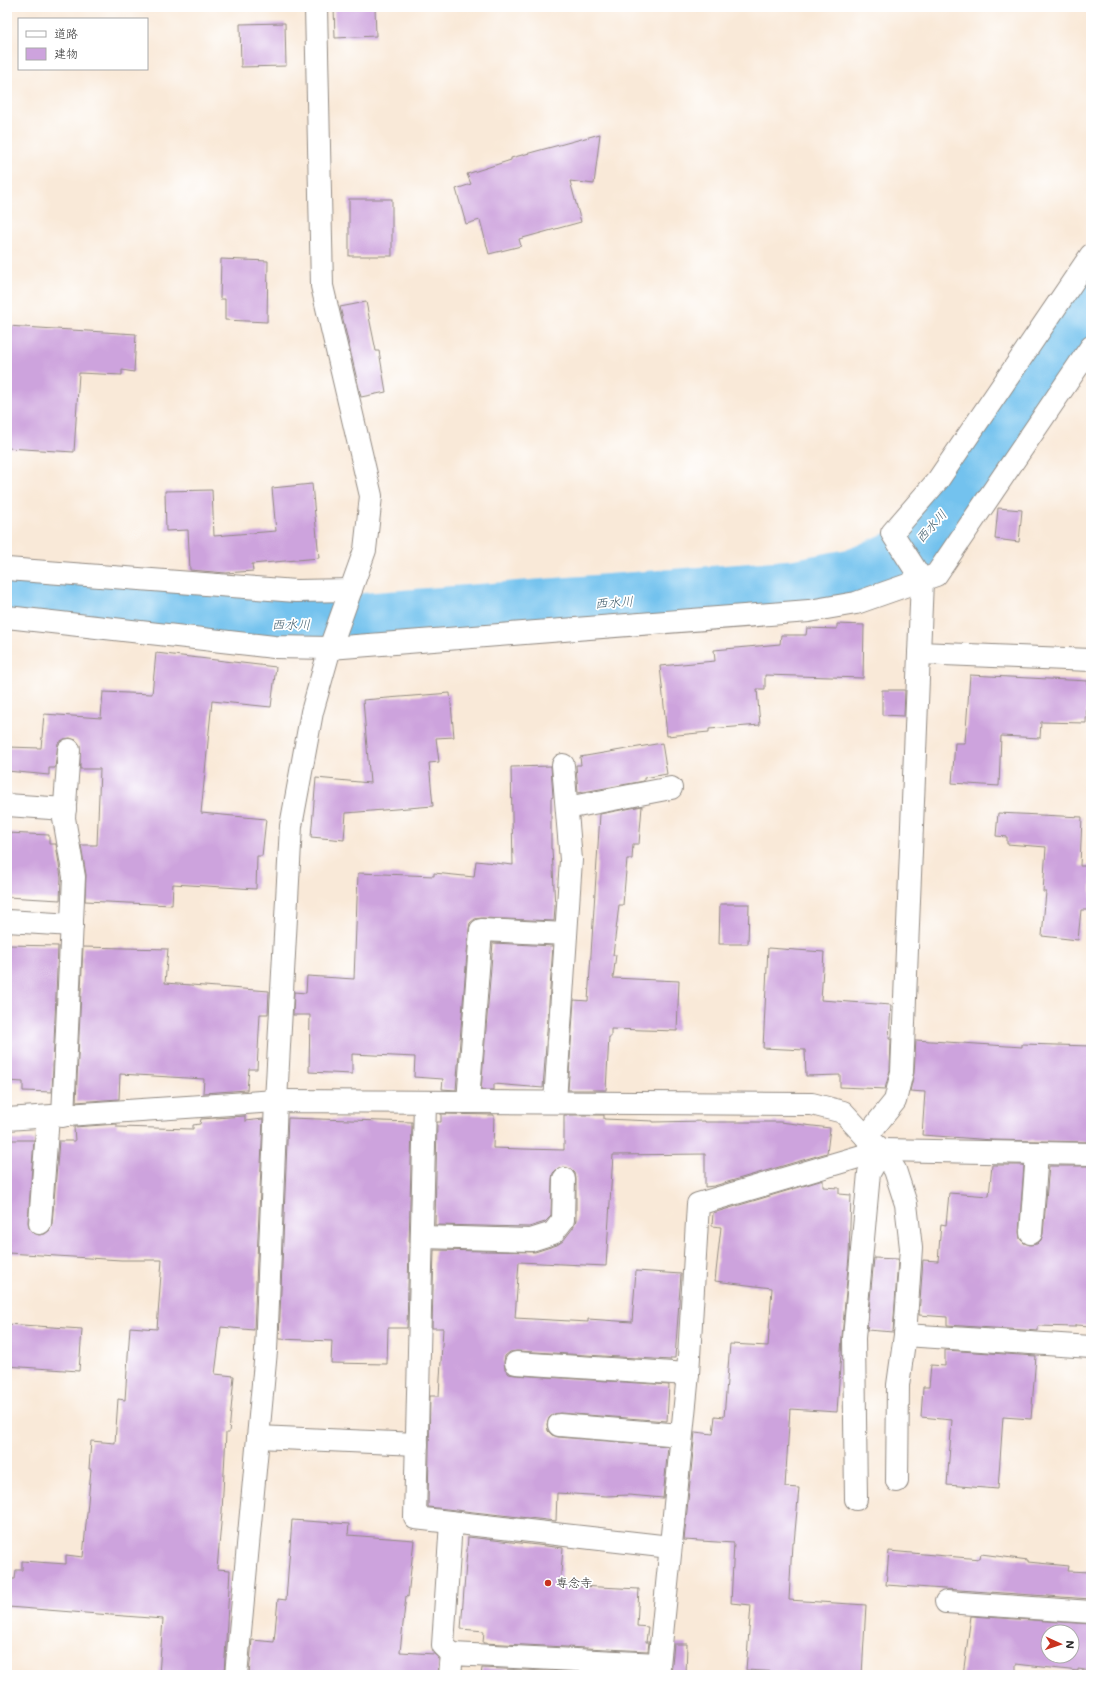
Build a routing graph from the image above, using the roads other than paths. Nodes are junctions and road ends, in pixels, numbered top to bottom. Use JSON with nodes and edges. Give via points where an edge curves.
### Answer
{"nodes":[{"id":1,"x":316,"y":7,"type":"edge"},
{"id":2,"x":1091,"y":255,"type":"edge"},
{"id":3,"x":1091,"y":347,"type":"edge"},
{"id":4,"x":7,"y":569,"type":"edge"},
{"id":5,"x":922,"y":580,"type":"junction"},
{"id":6,"x":351,"y":590,"type":"junction"},
{"id":7,"x":7,"y":617,"type":"edge"},
{"id":8,"x":330,"y":648,"type":"junction"},
{"id":9,"x":919,"y":652,"type":"junction"},
{"id":10,"x":1091,"y":660,"type":"edge"},
{"id":11,"x":70,"y":750,"type":"dead end"},
{"id":12,"x":563,"y":765,"type":"dead end"},
{"id":13,"x":671,"y":788,"type":"dead end"},
{"id":14,"x":7,"y":805,"type":"edge"},
{"id":15,"x":567,"y":808,"type":"junction"},
{"id":16,"x":65,"y":809,"type":"junction"},
{"id":17,"x":7,"y":921,"type":"edge"},
{"id":18,"x":72,"y":925,"type":"junction"},
{"id":19,"x":566,"y":934,"type":"junction"},
{"id":20,"x":276,"y":1101,"type":"junction"},
{"id":21,"x":425,"y":1102,"type":"junction"},
{"id":22,"x":468,"y":1102,"type":"junction"},
{"id":23,"x":555,"y":1102,"type":"junction"},
{"id":24,"x":55,"y":1116,"type":"junction"},
{"id":25,"x":7,"y":1119,"type":"edge"},
{"id":26,"x":874,"y":1143,"type":"junction"},
{"id":27,"x":1037,"y":1153,"type":"junction"},
{"id":28,"x":1091,"y":1154,"type":"edge"},
{"id":29,"x":564,"y":1179,"type":"dead end"},
{"id":30,"x":40,"y":1224,"type":"dead end"},
{"id":31,"x":1031,"y":1233,"type":"dead end"},
{"id":32,"x":422,"y":1237,"type":"junction"},
{"id":33,"x":905,"y":1335,"type":"junction"},
{"id":34,"x":1091,"y":1347,"type":"edge"},
{"id":35,"x":516,"y":1363,"type":"dead end"},
{"id":36,"x":688,"y":1374,"type":"junction"},
{"id":37,"x":559,"y":1425,"type":"dead end"},
{"id":38,"x":681,"y":1435,"type":"junction"},
{"id":39,"x":258,"y":1437,"type":"junction"},
{"id":40,"x":417,"y":1444,"type":"junction"},
{"id":41,"x":897,"y":1481,"type":"dead end"},
{"id":42,"x":856,"y":1499,"type":"dead end"},
{"id":43,"x":451,"y":1522,"type":"junction"},
{"id":44,"x":670,"y":1547,"type":"junction"},
{"id":45,"x":946,"y":1602,"type":"dead end"},
{"id":46,"x":1091,"y":1612,"type":"edge"},
{"id":47,"x":452,"y":1654,"type":"junction"},
{"id":48,"x":658,"y":1670,"type":"edge"},
{"id":49,"x":236,"y":1675,"type":"edge"},
{"id":50,"x":450,"y":1675,"type":"edge"}],
"edges":[{"from":1,"to":6,"type":"street","via":[[322,286],[370,496],[365,550]]},
{"from":2,"to":5,"type":"street","via":[[938,480],[892,533]]},
{"from":3,"to":5,"type":"street","via":[[936,575]]},
{"from":4,"to":6,"type":"street","via":[[296,591]]},
{"from":5,"to":8,"type":"street","via":[[856,603],[809,611]]},
{"from":5,"to":9,"type":"street"},
{"from":6,"to":8,"type":"street"},
{"from":7,"to":8,"type":"street","via":[[274,647]]},
{"from":8,"to":20,"type":"street","via":[[312,712],[291,826]]},
{"from":9,"to":10,"type":"street"},
{"from":9,"to":26,"type":"street","via":[[902,1072],[895,1101]]},
{"from":11,"to":16,"type":"street"},
{"from":12,"to":15,"type":"street"},
{"from":13,"to":15,"type":"street"},
{"from":14,"to":16,"type":"street"},
{"from":15,"to":19,"type":"street","via":[[571,860]]},
{"from":16,"to":18,"type":"street","via":[[64,818],[74,877]]},
{"from":17,"to":18,"type":"street"},
{"from":18,"to":24,"type":"street"},
{"from":19,"to":22,"type":"street","via":[[481,930]]},
{"from":19,"to":23,"type":"street"},
{"from":20,"to":21,"type":"street"},
{"from":20,"to":24,"type":"street"},
{"from":20,"to":39,"type":"street","via":[[266,1351]]},
{"from":21,"to":22,"type":"street"},
{"from":21,"to":32,"type":"street"},
{"from":22,"to":23,"type":"street"},
{"from":23,"to":26,"type":"street","via":[[812,1104],[843,1112]]},
{"from":24,"to":25,"type":"street"},
{"from":24,"to":30,"type":"street"},
{"from":26,"to":27,"type":"street"},
{"from":26,"to":33,"type":"street","via":[[896,1170],[906,1204],[911,1248]]},
{"from":26,"to":36,"type":"street","via":[[698,1204]]},
{"from":26,"to":42,"type":"street","via":[[854,1338]]},
{"from":27,"to":28,"type":"street"},
{"from":27,"to":31,"type":"street"},
{"from":29,"to":32,"type":"street","via":[[563,1220],[553,1233],[531,1240]]},
{"from":32,"to":40,"type":"street"},
{"from":33,"to":34,"type":"street"},
{"from":33,"to":41,"type":"street","via":[[898,1385]]},
{"from":35,"to":36,"type":"street"},
{"from":36,"to":38,"type":"street"},
{"from":37,"to":38,"type":"street"},
{"from":38,"to":44,"type":"street"},
{"from":39,"to":40,"type":"street"},
{"from":39,"to":49,"type":"street"},
{"from":40,"to":43,"type":"street","via":[[415,1518]]},
{"from":43,"to":44,"type":"street"},
{"from":43,"to":47,"type":"street","via":[[443,1645]]},
{"from":44,"to":48,"type":"street"},
{"from":45,"to":46,"type":"street"},
{"from":47,"to":48,"type":"street"},
{"from":47,"to":50,"type":"street"}]}
